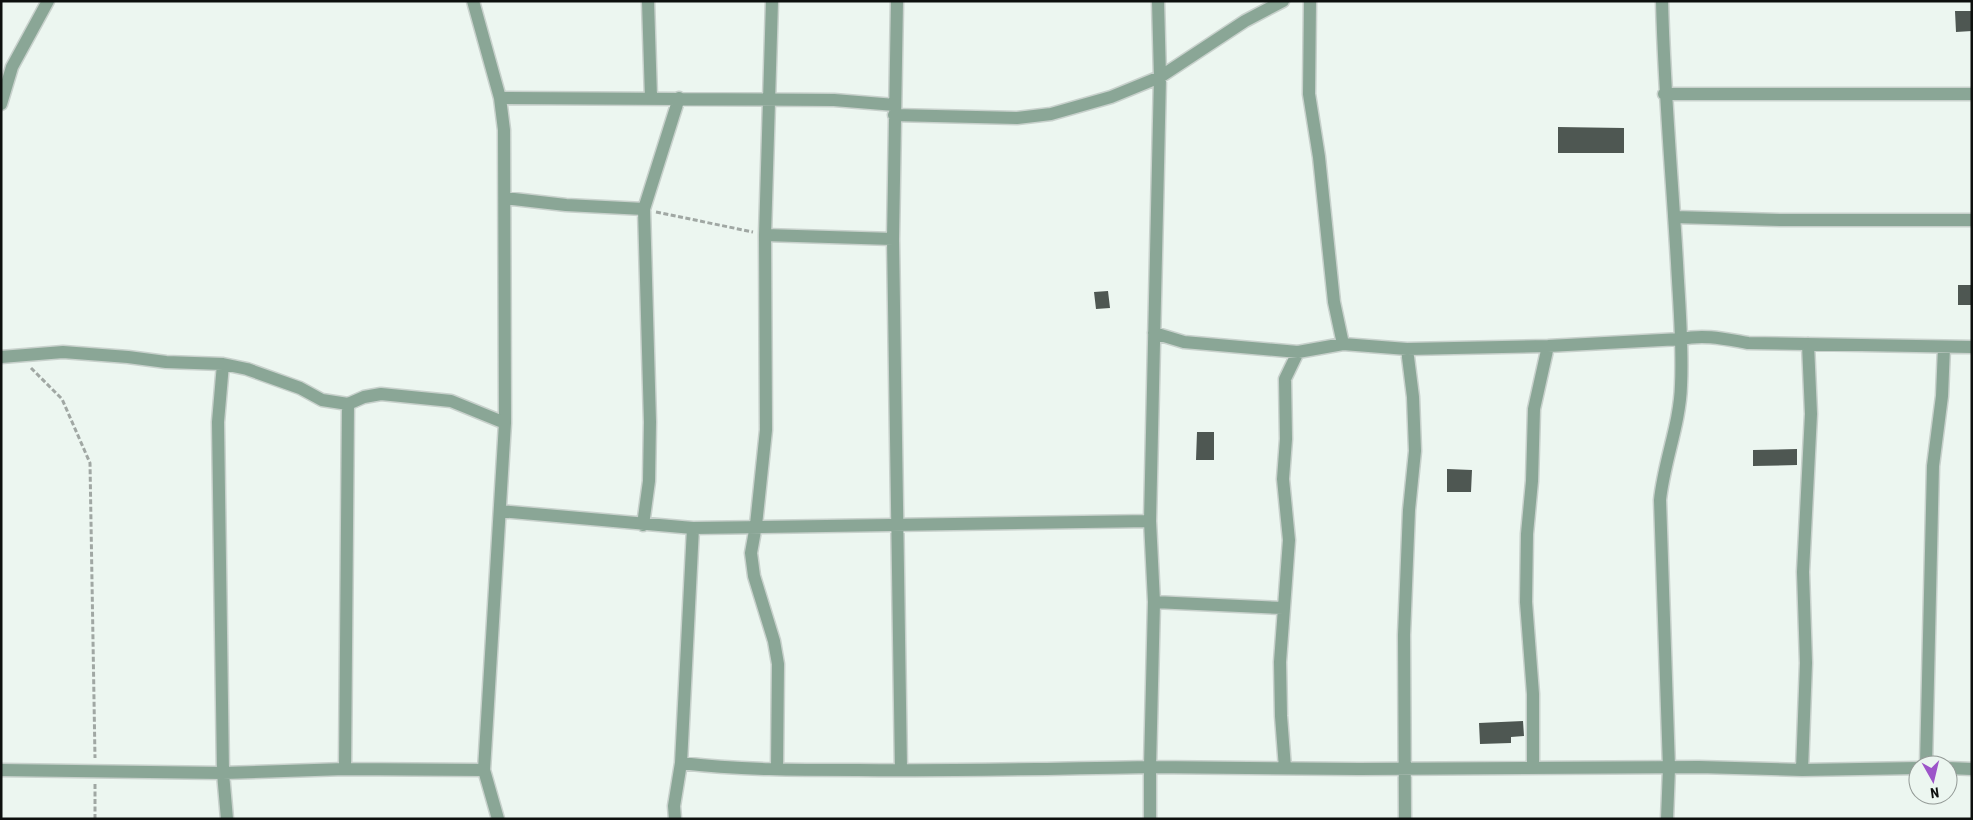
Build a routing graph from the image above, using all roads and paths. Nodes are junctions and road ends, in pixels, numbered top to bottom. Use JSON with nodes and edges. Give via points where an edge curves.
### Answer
{"nodes":[{"id":1,"x":48,"y":1,"type":"edge"},
{"id":2,"x":472,"y":1,"type":"edge"},
{"id":3,"x":648,"y":1,"type":"edge"},
{"id":4,"x":772,"y":1,"type":"edge"},
{"id":5,"x":897,"y":1,"type":"edge"},
{"id":6,"x":1158,"y":1,"type":"edge"},
{"id":7,"x":1283,"y":1,"type":"edge"},
{"id":8,"x":1310,"y":1,"type":"edge"},
{"id":9,"x":1662,"y":1,"type":"edge"},
{"id":10,"x":1160,"y":77,"type":"junction"},
{"id":11,"x":1664,"y":94,"type":"junction"},
{"id":12,"x":1972,"y":94,"type":"edge"},
{"id":13,"x":500,"y":98,"type":"junction"},
{"id":14,"x":651,"y":98,"type":"junction"},
{"id":15,"x":679,"y":98,"type":"junction"},
{"id":16,"x":771,"y":100,"type":"junction"},
{"id":17,"x":1,"y":104,"type":"edge"},
{"id":18,"x":894,"y":110,"type":"junction"},
{"id":19,"x":505,"y":198,"type":"junction"},
{"id":20,"x":644,"y":209,"type":"junction"},
{"id":21,"x":1674,"y":217,"type":"junction"},
{"id":22,"x":1972,"y":220,"type":"edge"},
{"id":23,"x":765,"y":235,"type":"junction"},
{"id":24,"x":893,"y":239,"type":"junction"},
{"id":25,"x":1154,"y":333,"type":"junction"},
{"id":26,"x":1681,"y":339,"type":"junction"},
{"id":27,"x":1343,"y":344,"type":"junction"},
{"id":28,"x":1808,"y":344,"type":"junction"},
{"id":29,"x":1548,"y":346,"type":"junction"},
{"id":30,"x":1944,"y":347,"type":"junction"},
{"id":31,"x":1972,"y":347,"type":"edge"},
{"id":32,"x":1407,"y":349,"type":"junction"},
{"id":33,"x":1298,"y":352,"type":"junction"},
{"id":34,"x":20,"y":356,"type":"junction"},
{"id":35,"x":1,"y":357,"type":"edge"},
{"id":36,"x":223,"y":364,"type":"junction"},
{"id":37,"x":348,"y":404,"type":"junction"},
{"id":38,"x":505,"y":423,"type":"junction"},
{"id":39,"x":500,"y":511,"type":"junction"},
{"id":40,"x":1150,"y":521,"type":"junction"},
{"id":41,"x":643,"y":525,"type":"junction"},
{"id":42,"x":756,"y":525,"type":"junction"},
{"id":43,"x":897,"y":525,"type":"junction"},
{"id":44,"x":693,"y":528,"type":"junction"},
{"id":45,"x":1154,"y":602,"type":"junction"},
{"id":46,"x":1283,"y":608,"type":"junction"},
{"id":47,"x":1926,"y":755,"type":"edge"},
{"id":48,"x":680,"y":763,"type":"junction"},
{"id":49,"x":1150,"y":767,"type":"junction"},
{"id":50,"x":1532,"y":767,"type":"junction"},
{"id":51,"x":1285,"y":768,"type":"junction"},
{"id":52,"x":1669,"y":768,"type":"junction"},
{"id":53,"x":1908,"y":768,"type":"edge"},
{"id":54,"x":1958,"y":768,"type":"edge"},
{"id":55,"x":345,"y":769,"type":"junction"},
{"id":56,"x":1405,"y":769,"type":"junction"},
{"id":57,"x":1972,"y":769,"type":"edge"},
{"id":58,"x":1,"y":770,"type":"edge"},
{"id":59,"x":484,"y":770,"type":"junction"},
{"id":60,"x":776,"y":770,"type":"junction"},
{"id":61,"x":901,"y":770,"type":"junction"},
{"id":62,"x":1802,"y":770,"type":"junction"},
{"id":63,"x":96,"y":771,"type":"junction"},
{"id":64,"x":223,"y":773,"type":"junction"},
{"id":65,"x":95,"y":819,"type":"edge"},
{"id":66,"x":227,"y":819,"type":"edge"},
{"id":67,"x":498,"y":819,"type":"edge"},
{"id":68,"x":675,"y":819,"type":"edge"},
{"id":69,"x":1150,"y":819,"type":"edge"},
{"id":70,"x":1405,"y":819,"type":"edge"},
{"id":71,"x":1667,"y":819,"type":"edge"}],
"edges":[{"from":1,"to":17,"type":"street","via":[[12,67]]},
{"from":2,"to":13,"type":"street"},
{"from":3,"to":14,"type":"street"},
{"from":4,"to":16,"type":"street"},
{"from":5,"to":18,"type":"street"},
{"from":6,"to":10,"type":"street"},
{"from":7,"to":10,"type":"street","via":[[1245,21]]},
{"from":8,"to":27,"type":"street","via":[[1309,94],[1334,302]]},
{"from":9,"to":11,"type":"street"},
{"from":10,"to":18,"type":"street","via":[[1051,114],[1017,118]]},
{"from":10,"to":25,"type":"street"},
{"from":11,"to":12,"type":"street"},
{"from":11,"to":21,"type":"street"},
{"from":13,"to":14,"type":"street"},
{"from":13,"to":19,"type":"street"},
{"from":14,"to":15,"type":"street"},
{"from":15,"to":16,"type":"street"},
{"from":15,"to":20,"type":"street"},
{"from":16,"to":18,"type":"street","via":[[834,100]]},
{"from":16,"to":23,"type":"street"},
{"from":18,"to":24,"type":"street"},
{"from":19,"to":20,"type":"street"},
{"from":19,"to":38,"type":"street"},
{"from":20,"to":23,"type":"path"},
{"from":20,"to":41,"type":"street","via":[[650,422],[649,481]]},
{"from":21,"to":22,"type":"street"},
{"from":21,"to":26,"type":"street"},
{"from":23,"to":24,"type":"street"},
{"from":23,"to":42,"type":"street","via":[[766,430]]},
{"from":24,"to":43,"type":"street"},
{"from":25,"to":33,"type":"street","via":[[1184,342]]},
{"from":25,"to":40,"type":"street"},
{"from":26,"to":28,"type":"street","via":[[1698,336],[1748,343]]},
{"from":26,"to":29,"type":"street"},
{"from":26,"to":52,"type":"street","via":[[1682,385],[1662,475],[1660,500]]},
{"from":27,"to":32,"type":"street"},
{"from":27,"to":33,"type":"street"},
{"from":28,"to":30,"type":"street"},
{"from":28,"to":62,"type":"street","via":[[1811,414],[1803,572],[1806,663]]},
{"from":29,"to":32,"type":"street"},
{"from":29,"to":50,"type":"street","via":[[1534,409],[1527,534],[1526,602],[1533,694]]},
{"from":30,"to":31,"type":"street"},
{"from":30,"to":47,"type":"street","via":[[1942,396],[1933,466]]},
{"from":32,"to":56,"type":"street","via":[[1415,427],[1404,635]]},
{"from":33,"to":46,"type":"street","via":[[1285,379],[1286,439],[1282,479],[1289,540]]},
{"from":34,"to":35,"type":"street"},
{"from":34,"to":36,"type":"street","via":[[63,352]]},
{"from":34,"to":63,"type":"path","via":[[62,399],[90,464]]},
{"from":36,"to":37,"type":"street","via":[[300,388],[322,400]]},
{"from":36,"to":64,"type":"street","via":[[218,403]]},
{"from":37,"to":38,"type":"street","via":[[381,394],[451,401]]},
{"from":37,"to":55,"type":"street"},
{"from":38,"to":39,"type":"street"},
{"from":39,"to":41,"type":"street"},
{"from":39,"to":59,"type":"street"},
{"from":40,"to":43,"type":"street"},
{"from":40,"to":45,"type":"street"},
{"from":41,"to":44,"type":"street"},
{"from":42,"to":43,"type":"street"},
{"from":42,"to":44,"type":"street"},
{"from":42,"to":60,"type":"street","via":[[751,553],[754,576],[778,664]]},
{"from":43,"to":61,"type":"street"},
{"from":44,"to":48,"type":"street"},
{"from":45,"to":46,"type":"street"},
{"from":45,"to":49,"type":"street"},
{"from":46,"to":51,"type":"street","via":[[1280,662]]},
{"from":48,"to":60,"type":"street"},
{"from":48,"to":68,"type":"street"},
{"from":49,"to":51,"type":"street"},
{"from":49,"to":61,"type":"street"},
{"from":49,"to":69,"type":"street"},
{"from":50,"to":52,"type":"street"},
{"from":50,"to":56,"type":"street"},
{"from":51,"to":56,"type":"street"},
{"from":52,"to":62,"type":"street"},
{"from":52,"to":71,"type":"street"},
{"from":53,"to":62,"type":"street"},
{"from":54,"to":57,"type":"street"},
{"from":55,"to":59,"type":"street"},
{"from":55,"to":64,"type":"street"},
{"from":56,"to":70,"type":"street"},
{"from":58,"to":63,"type":"street"},
{"from":59,"to":67,"type":"street"},
{"from":60,"to":61,"type":"street"},
{"from":63,"to":64,"type":"street"},
{"from":63,"to":65,"type":"path"},
{"from":64,"to":66,"type":"street"}]}
